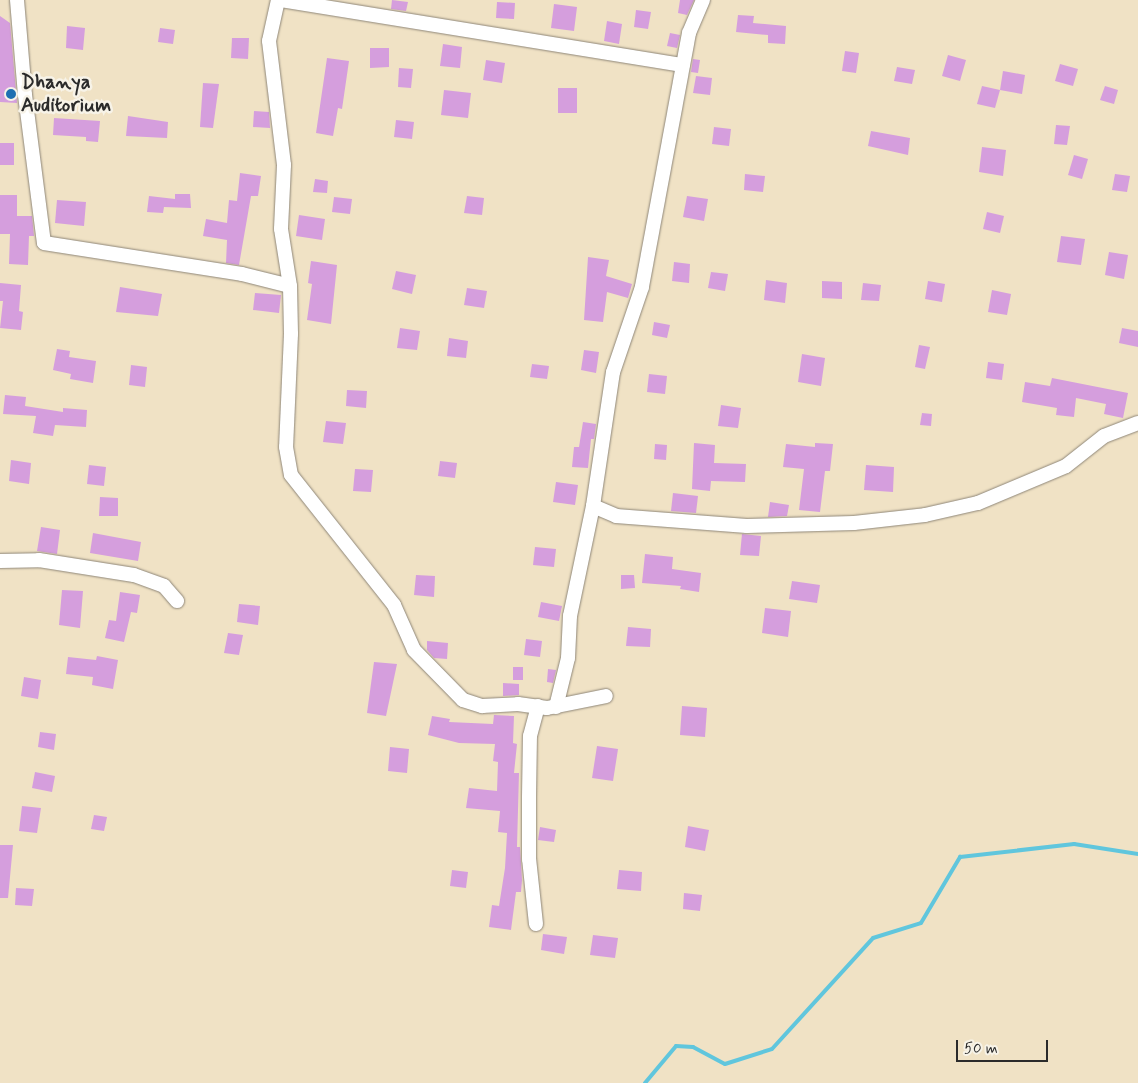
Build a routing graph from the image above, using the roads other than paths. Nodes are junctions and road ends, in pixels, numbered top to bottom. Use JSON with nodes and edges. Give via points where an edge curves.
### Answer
{"nodes":[{"id":1,"x":17,"y":0,"type":"edge"},
{"id":2,"x":279,"y":0,"type":"edge"},
{"id":3,"x":703,"y":0,"type":"edge"},
{"id":4,"x":683,"y":65,"type":"junction"},
{"id":5,"x":290,"y":286,"type":"junction"},
{"id":6,"x":1138,"y":423,"type":"edge"},
{"id":7,"x":594,"y":506,"type":"junction"},
{"id":8,"x":0,"y":561,"type":"edge"},
{"id":9,"x":177,"y":601,"type":"dead end"},
{"id":10,"x":606,"y":696,"type":"dead end"},
{"id":11,"x":538,"y":706,"type":"junction"},
{"id":12,"x":556,"y":706,"type":"junction"},
{"id":13,"x":536,"y":924,"type":"dead end"}],
"edges":[{"from":1,"to":5,"type":"street","via":[[25,95],[44,242],[242,274]]},
{"from":2,"to":4,"type":"street"},
{"from":2,"to":5,"type":"street","via":[[269,41],[284,165],[281,229]]},
{"from":3,"to":4,"type":"street","via":[[690,33]]},
{"from":4,"to":7,"type":"street","via":[[642,287],[613,372]]},
{"from":5,"to":11,"type":"street","via":[[291,366],[285,410],[286,447],[292,475],[394,605],[414,650],[441,681],[463,700],[482,706]]},
{"from":6,"to":7,"type":"street","via":[[1104,436],[1066,466],[978,503],[925,515],[854,523],[747,526],[616,516]]},
{"from":7,"to":12,"type":"street","via":[[570,616],[568,658]]},
{"from":8,"to":9,"type":"street","via":[[38,560],[134,575],[164,586]]},
{"from":10,"to":12,"type":"street"},
{"from":11,"to":12,"type":"street"},
{"from":11,"to":13,"type":"street","via":[[530,736],[529,797],[529,859]]}]}
